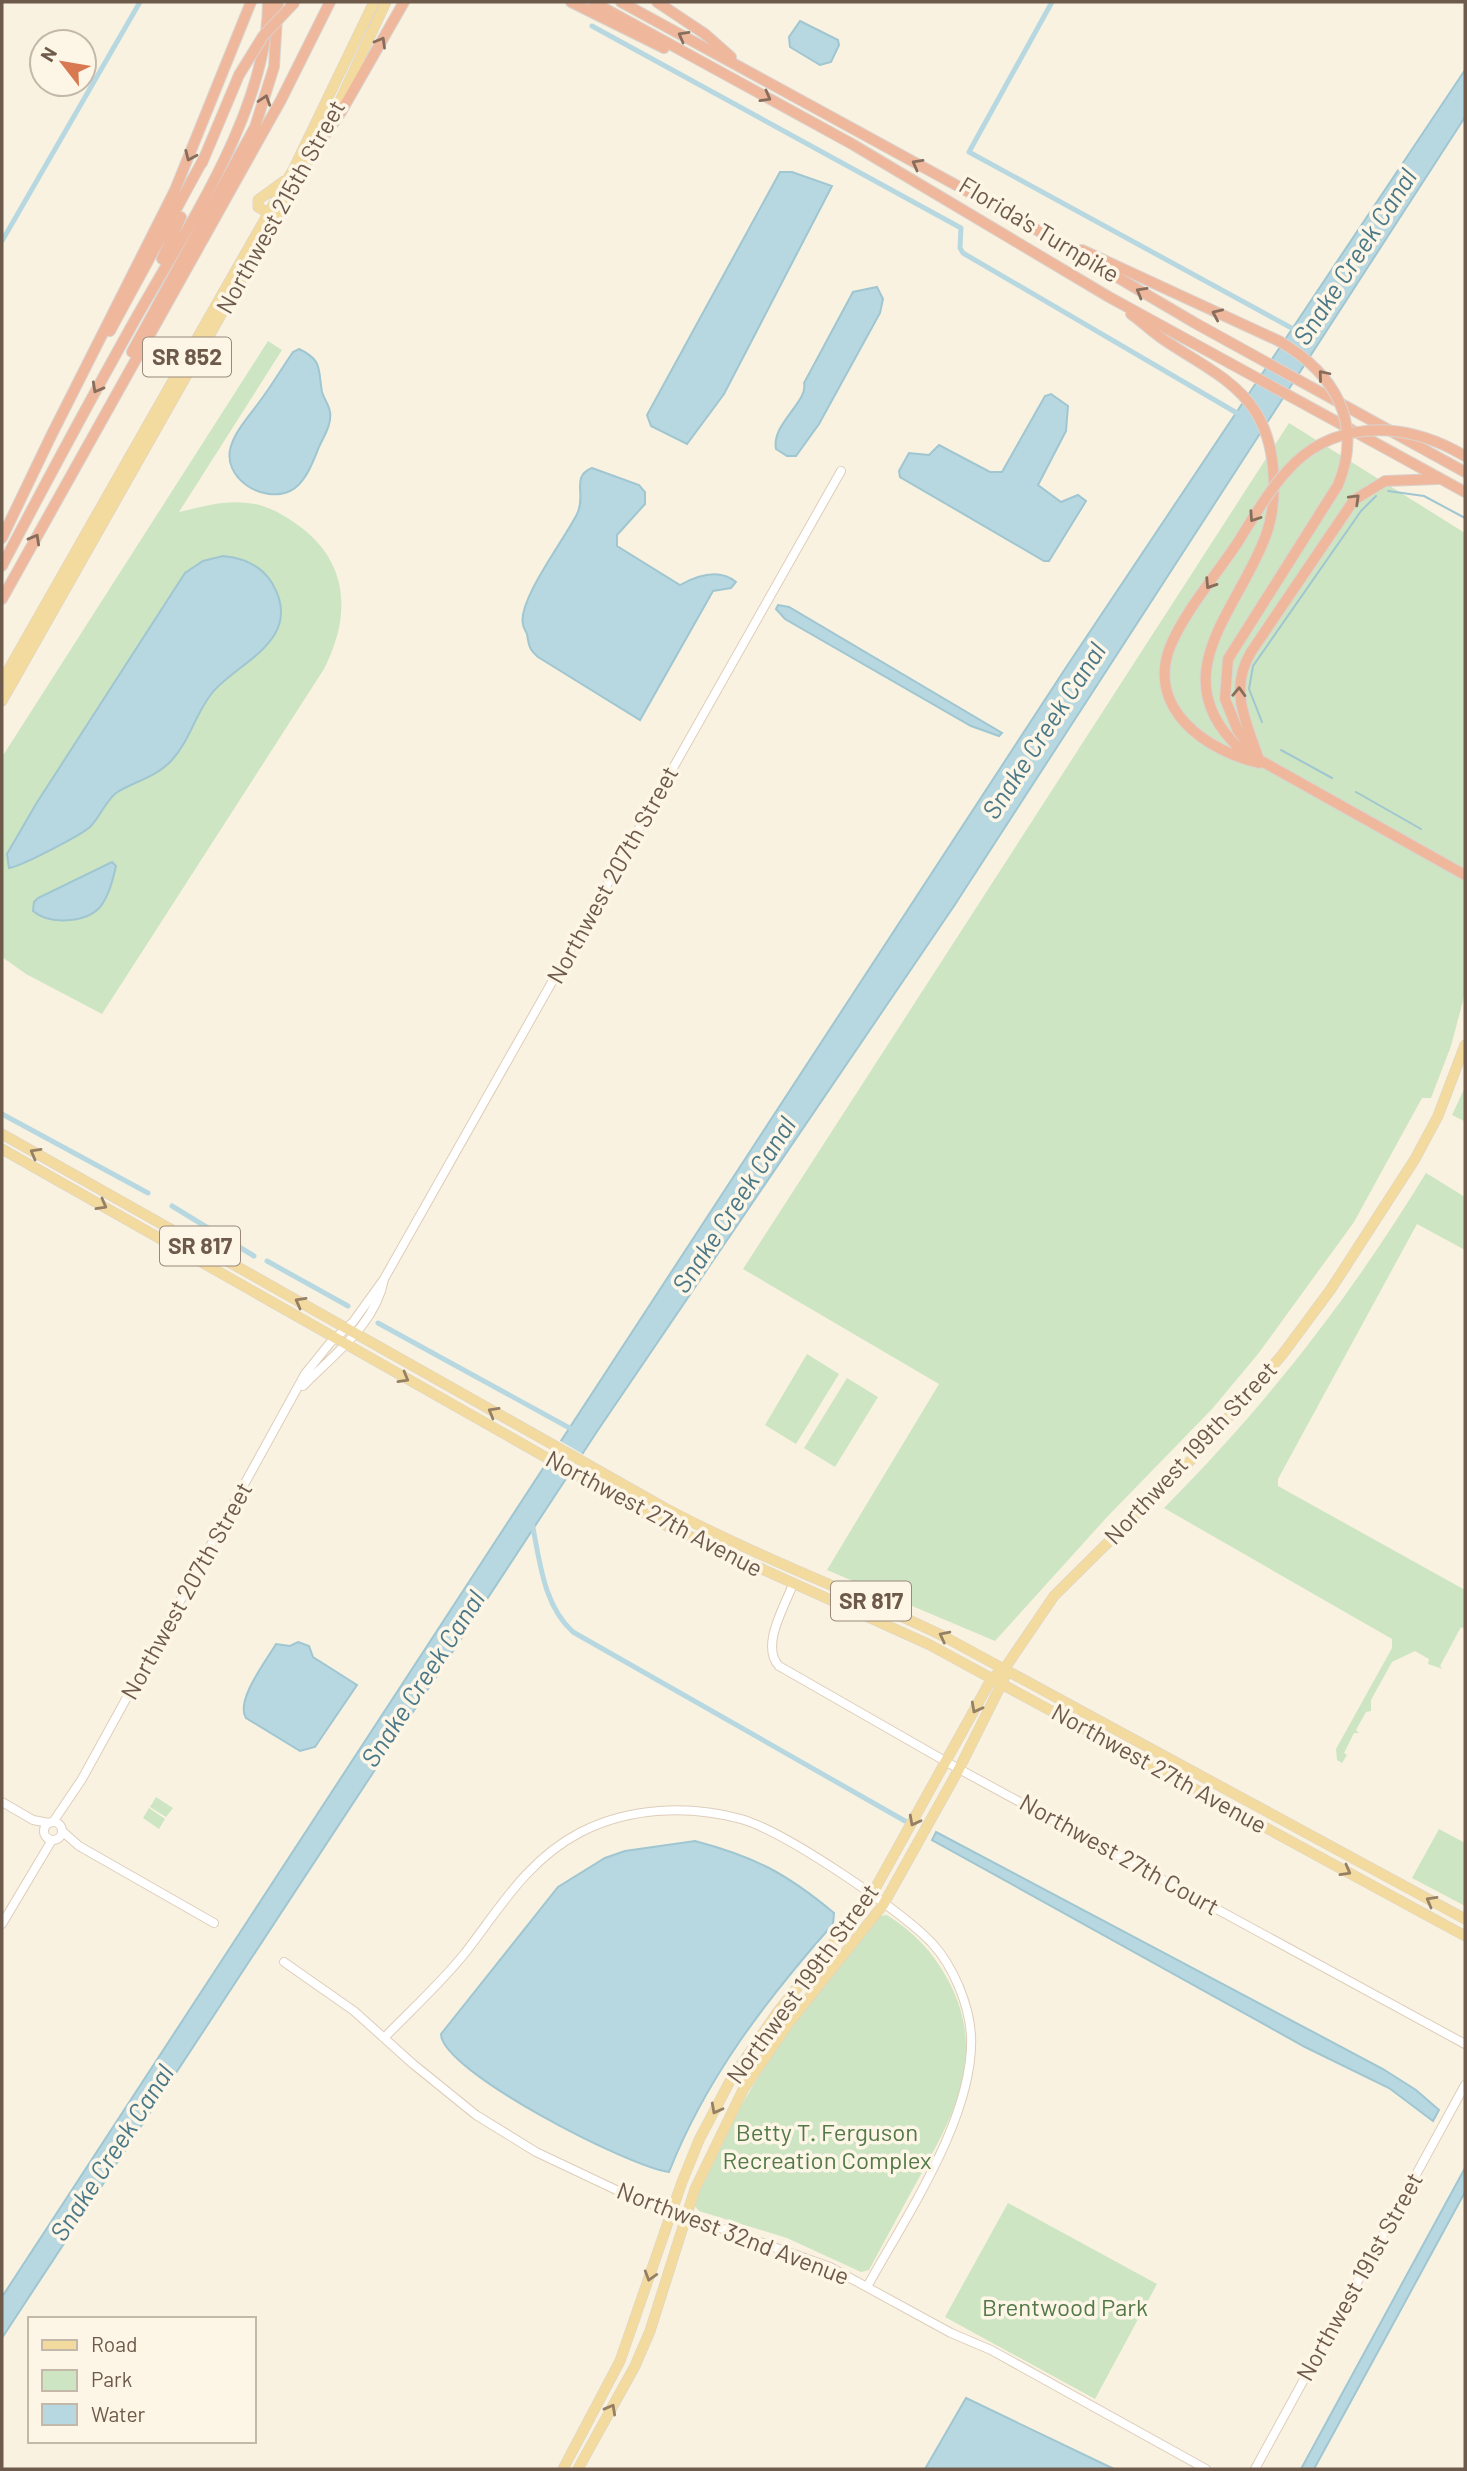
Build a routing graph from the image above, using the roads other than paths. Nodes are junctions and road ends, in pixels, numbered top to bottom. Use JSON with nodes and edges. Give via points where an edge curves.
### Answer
{"nodes":[{"id":1,"x":251,"y":2,"type":"edge"},
{"id":2,"x":268,"y":2,"type":"edge"},
{"id":3,"x":278,"y":2,"type":"edge"},
{"id":4,"x":295,"y":2,"type":"edge"},
{"id":5,"x":330,"y":2,"type":"edge"},
{"id":6,"x":374,"y":2,"type":"edge"},
{"id":7,"x":386,"y":2,"type":"edge"},
{"id":8,"x":404,"y":2,"type":"edge"},
{"id":9,"x":571,"y":2,"type":"edge"},
{"id":10,"x":593,"y":2,"type":"edge"},
{"id":11,"x":621,"y":2,"type":"edge"},
{"id":12,"x":657,"y":2,"type":"edge"},
{"id":13,"x":706,"y":64,"type":"junction"},
{"id":14,"x":743,"y":68,"type":"junction"},
{"id":15,"x":320,"y":142,"type":"junction"},
{"id":16,"x":204,"y":158,"type":"junction"},
{"id":17,"x":1020,"y":220,"type":"junction"},
{"id":18,"x":1109,"y":297,"type":"junction"},
{"id":19,"x":130,"y":328,"type":"junction"},
{"id":20,"x":50,"y":440,"type":"junction"},
{"id":21,"x":1465,"y":456,"type":"edge"},
{"id":22,"x":77,"y":465,"type":"junction"},
{"id":23,"x":841,"y":471,"type":"dead end"},
{"id":24,"x":1465,"y":472,"type":"edge"},
{"id":25,"x":1442,"y":479,"type":"junction"},
{"id":26,"x":1465,"y":492,"type":"edge"},
{"id":27,"x":85,"y":534,"type":"junction"},
{"id":28,"x":2,"y":538,"type":"edge"},
{"id":29,"x":85,"y":554,"type":"junction"},
{"id":30,"x":2,"y":566,"type":"edge"},
{"id":31,"x":2,"y":599,"type":"edge"},
{"id":32,"x":2,"y":681,"type":"edge"},
{"id":33,"x":2,"y":701,"type":"edge"},
{"id":34,"x":1258,"y":757,"type":"junction"},
{"id":35,"x":1272,"y":765,"type":"junction"},
{"id":36,"x":1465,"y":875,"type":"edge"},
{"id":37,"x":1465,"y":1045,"type":"edge"},
{"id":38,"x":2,"y":1134,"type":"edge"},
{"id":39,"x":2,"y":1149,"type":"edge"},
{"id":40,"x":252,"y":1275,"type":"junction"},
{"id":41,"x":246,"y":1286,"type":"junction"},
{"id":42,"x":351,"y":1331,"type":"junction"},
{"id":43,"x":340,"y":1341,"type":"junction"},
{"id":44,"x":733,"y":1542,"type":"junction"},
{"id":45,"x":726,"y":1555,"type":"junction"},
{"id":46,"x":793,"y":1584,"type":"junction"},
{"id":47,"x":870,"y":1600,"type":"junction"},
{"id":48,"x":863,"y":1614,"type":"junction"},
{"id":49,"x":1005,"y":1668,"type":"junction"},
{"id":50,"x":992,"y":1678,"type":"junction"},
{"id":51,"x":1004,"y":1684,"type":"junction"},
{"id":52,"x":1143,"y":1760,"type":"junction"},
{"id":53,"x":1173,"y":1760,"type":"junction"},
{"id":54,"x":946,"y":1761,"type":"junction"},
{"id":55,"x":959,"y":1769,"type":"junction"},
{"id":56,"x":2,"y":1802,"type":"edge"},
{"id":57,"x":53,"y":1831,"type":"junction"},
{"id":58,"x":871,"y":1896,"type":"junction"},
{"id":59,"x":883,"y":1905,"type":"junction"},
{"id":60,"x":1465,"y":1919,"type":"edge"},
{"id":61,"x":214,"y":1923,"type":"dead end"},
{"id":62,"x":2,"y":1924,"type":"edge"},
{"id":63,"x":1465,"y":1936,"type":"edge"},
{"id":64,"x":284,"y":1962,"type":"dead end"},
{"id":65,"x":384,"y":2038,"type":"junction"},
{"id":66,"x":1462,"y":2042,"type":"edge"},
{"id":67,"x":1465,"y":2085,"type":"edge"},
{"id":68,"x":671,"y":2211,"type":"junction"},
{"id":69,"x":685,"y":2216,"type":"junction"},
{"id":70,"x":867,"y":2287,"type":"junction"},
{"id":71,"x":563,"y":2469,"type":"edge"},
{"id":72,"x":578,"y":2469,"type":"edge"},
{"id":73,"x":1206,"y":2469,"type":"edge"},
{"id":74,"x":1255,"y":2469,"type":"edge"}],
"edges":[{"from":1,"to":20,"type":"highway","one_way":true,"via":[[175,190]]},
{"from":2,"to":19,"type":"highway","via":[[258,70],[227,154]]},
{"from":22,"to":3,"type":"highway","one_way":true,"via":[[120,373],[255,127],[274,67]]},
{"from":4,"to":16,"type":"highway","bridge":true,"via":[[263,36],[239,75]]},
{"from":5,"to":22,"type":"highway","via":[[297,70]]},
{"from":6,"to":27,"type":"main road","name":"Northwest 215th Street","number":"SR 852","via":[[289,176]]},
{"from":7,"to":15,"type":"main road","name":"Northwest 215th Street","number":"SR 852"},
{"from":15,"to":8,"type":"highway","one_way":true},
{"from":9,"to":13,"type":"highway","via":[[640,38]]},
{"from":10,"to":13,"type":"highway","name":"Florida's Turnpike"},
{"from":14,"to":11,"type":"highway","name":"Florida's Turnpike","one_way":true},
{"from":12,"to":14,"type":"highway","via":[[705,34]]},
{"from":13,"to":18,"type":"highway","name":"Florida's Turnpike","one_way":true},
{"from":17,"to":14,"type":"highway","name":"Florida's Turnpike","one_way":true},
{"from":15,"to":29,"type":"main road","name":"Northwest 215th Street","number":"SR 852"},
{"from":16,"to":19,"type":"highway"},
{"from":16,"to":20,"type":"highway"},
{"from":24,"to":17,"type":"highway","name":"Florida's Turnpike","one_way":true},
{"from":34,"to":17,"type":"highway","one_way":true,"bridge":true,"via":[[1229,713],[1224,690],[1228,659],[1338,485],[1347,451],[1342,407],[1317,367],[1279,341]]},
{"from":18,"to":25,"type":"highway","name":"Florida's Turnpike"},
{"from":18,"to":34,"type":"highway","via":[[1241,393],[1266,432],[1274,480],[1268,531],[1218,627],[1205,676],[1208,703],[1219,726],[1240,749]]},
{"from":19,"to":30,"type":"highway","one_way":true},
{"from":20,"to":28,"type":"highway"},
{"from":21,"to":35,"type":"highway","one_way":true,"bridge":true,"via":[[1418,434],[1397,430],[1359,431],[1311,449],[1287,470],[1173,640],[1165,666],[1174,710],[1194,733],[1236,758]]},
{"from":31,"to":22,"type":"highway","one_way":true},
{"from":23,"to":42,"type":"street","name":"Northwest 207th Street"},
{"from":25,"to":26,"type":"highway","name":"Florida's Turnpike"},
{"from":34,"to":25,"type":"highway","one_way":true,"via":[[1239,704],[1240,674],[1335,524],[1354,500],[1376,484]]},
{"from":27,"to":29,"type":"main road"},
{"from":27,"to":32,"type":"main road","name":"Northwest 215th Street","number":"SR 852"},
{"from":29,"to":33,"type":"main road","name":"Northwest 215th Street","number":"SR 852"},
{"from":34,"to":35,"type":"highway"},
{"from":35,"to":36,"type":"highway"},
{"from":37,"to":49,"type":"main road","name":"Northwest 199th Street","via":[[1425,1139],[1331,1289],[1238,1409],[1054,1596]]},
{"from":40,"to":38,"type":"main road","name":"Northwest 27th Avenue","number":"SR 817","one_way":true},
{"from":39,"to":41,"type":"main road","name":"Northwest 27th Avenue","number":"SR 817","one_way":true},
{"from":40,"to":41,"type":"main road"},
{"from":42,"to":40,"type":"main road","name":"Northwest 27th Avenue","number":"SR 817","one_way":true},
{"from":41,"to":43,"type":"main road","name":"Northwest 27th Avenue","number":"SR 817"},
{"from":42,"to":43,"type":"street","name":"Northwest 207th Street"},
{"from":44,"to":42,"type":"main road","name":"Northwest 27th Avenue","number":"SR 817","one_way":true},
{"from":43,"to":45,"type":"main road","name":"Northwest 27th Avenue","number":"SR 817","one_way":true},
{"from":43,"to":57,"type":"street","name":"Northwest 207th Street","via":[[298,1391]]},
{"from":44,"to":45,"type":"main road"},
{"from":44,"to":47,"type":"main road","name":"Northwest 27th Avenue","number":"SR 817"},
{"from":45,"to":46,"type":"main road","name":"Northwest 27th Avenue","number":"SR 817"},
{"from":46,"to":48,"type":"main road","name":"Northwest 27th Avenue","number":"SR 817"},
{"from":46,"to":54,"type":"street","name":"Northwest 27th Court","via":[[772,1639],[775,1662]]},
{"from":47,"to":48,"type":"main road"},
{"from":49,"to":47,"type":"main road","name":"Northwest 27th Avenue","number":"SR 817","one_way":true},
{"from":48,"to":50,"type":"main road","name":"Northwest 27th Avenue","number":"SR 817"},
{"from":49,"to":50,"type":"main road","name":"Northwest 199th Street"},
{"from":49,"to":51,"type":"main road","name":"Northwest 199th Street"},
{"from":49,"to":53,"type":"main road","name":"Northwest 27th Avenue","number":"SR 817"},
{"from":50,"to":51,"type":"main road","name":"Northwest 27th Avenue","number":"SR 817"},
{"from":50,"to":54,"type":"main road","name":"Northwest 199th Street","one_way":true},
{"from":51,"to":52,"type":"main road","name":"Northwest 27th Avenue","number":"SR 817"},
{"from":51,"to":55,"type":"main road","name":"Northwest 199th Street"},
{"from":52,"to":53,"type":"main road"},
{"from":52,"to":63,"type":"main road","name":"Northwest 27th Avenue","number":"SR 817","one_way":true},
{"from":60,"to":53,"type":"main road","name":"Northwest 27th Avenue","number":"SR 817","one_way":true},
{"from":54,"to":55,"type":"street","name":"Northwest 27th Court"},
{"from":54,"to":58,"type":"main road","name":"Northwest 199th Street","one_way":true},
{"from":55,"to":59,"type":"main road","name":"Northwest 199th Street"},
{"from":55,"to":66,"type":"street","name":"Northwest 27th Court"},
{"from":56,"to":57,"type":"street"},
{"from":57,"to":61,"type":"street"},
{"from":57,"to":62,"type":"street","name":"Northwest 207th Street"},
{"from":58,"to":59,"type":"street"},
{"from":58,"to":65,"type":"street","via":[[788,1840],[743,1820],[675,1810],[626,1816],[563,1843],[523,1876],[465,1953]]},
{"from":58,"to":68,"type":"main road","name":"Northwest 199th Street","one_way":true,"via":[[738,2069],[699,2140]]},
{"from":59,"to":69,"type":"main road","name":"Northwest 199th Street","via":[[788,2024],[743,2090]]},
{"from":59,"to":70,"type":"street","via":[[933,1944],[958,1987],[971,2034],[970,2070],[956,2122]]},
{"from":64,"to":65,"type":"street","name":"Northwest 32nd Avenue","via":[[332,1994]]},
{"from":65,"to":68,"type":"street","name":"Northwest 32nd Avenue","via":[[458,2101],[508,2136],[589,2179]]},
{"from":67,"to":74,"type":"street","name":"Northwest 191st Street"},
{"from":68,"to":69,"type":"street","name":"Northwest 32nd Avenue"},
{"from":68,"to":71,"type":"main road","name":"Northwest 199th Street","one_way":true,"via":[[621,2361]]},
{"from":69,"to":70,"type":"street","name":"Northwest 32nd Avenue","via":[[807,2257]]},
{"from":72,"to":69,"type":"main road","name":"Northwest 199th Street","one_way":true,"via":[[635,2366]]},
{"from":70,"to":73,"type":"street","name":"Northwest 32nd Avenue"}]}
